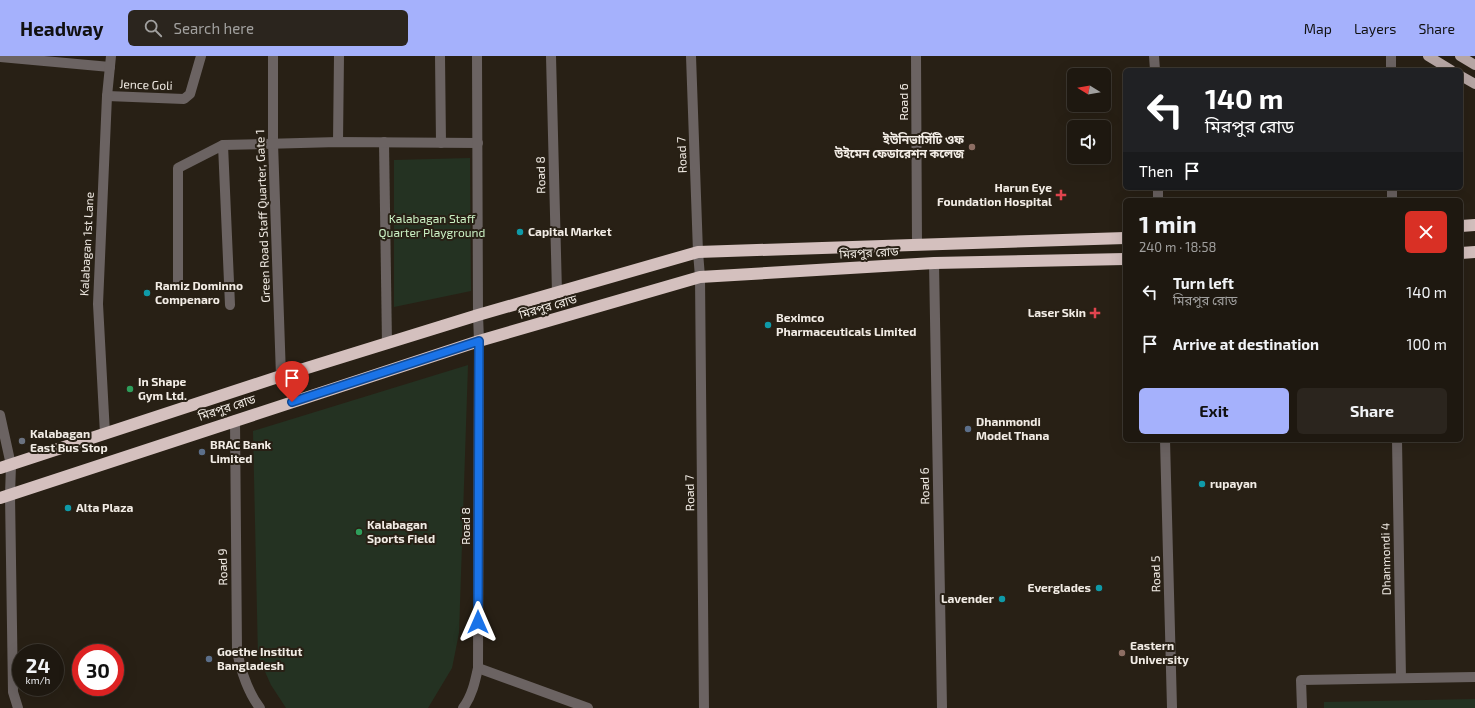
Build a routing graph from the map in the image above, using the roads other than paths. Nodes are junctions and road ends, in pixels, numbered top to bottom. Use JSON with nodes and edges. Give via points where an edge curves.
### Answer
{"nodes":[{"id":1,"x":111,"y":56,"type":"edge"},
{"id":2,"x":201,"y":56,"type":"edge"},
{"id":3,"x":273,"y":56,"type":"edge"},
{"id":4,"x":339,"y":56,"type":"edge"},
{"id":5,"x":440,"y":56,"type":"edge"},
{"id":6,"x":477,"y":56,"type":"edge"},
{"id":7,"x":551,"y":56,"type":"edge"},
{"id":8,"x":691,"y":56,"type":"edge"},
{"id":9,"x":916,"y":56,"type":"edge"},
{"id":10,"x":1154,"y":56,"type":"edge"},
{"id":11,"x":1391,"y":56,"type":"edge"},
{"id":12,"x":1428,"y":56,"type":"edge"},
{"id":13,"x":1460,"y":56,"type":"edge"},
{"id":14,"x":0,"y":57,"type":"edge"},
{"id":15,"x":1474,"y":62,"type":"edge"},
{"id":16,"x":110,"y":67,"type":"junction"},
{"id":17,"x":1155,"y":68,"type":"edge"},
{"id":18,"x":1391,"y":68,"type":"edge"},
{"id":19,"x":1448,"y":68,"type":"edge"},
{"id":20,"x":1463,"y":77,"type":"edge"},
{"id":21,"x":1475,"y":84,"type":"edge"},
{"id":22,"x":107,"y":96,"type":"junction"},
{"id":23,"x":338,"y":142,"type":"junction"},
{"id":24,"x":384,"y":142,"type":"junction"},
{"id":25,"x":440,"y":143,"type":"junction"},
{"id":26,"x":478,"y":143,"type":"junction"},
{"id":27,"x":273,"y":144,"type":"junction"},
{"id":28,"x":223,"y":145,"type":"junction"},
{"id":29,"x":1475,"y":225,"type":"edge"},
{"id":30,"x":1463,"y":226,"type":"edge"},
{"id":31,"x":1123,"y":238,"type":"edge"},
{"id":32,"x":917,"y":244,"type":"junction"},
{"id":33,"x":698,"y":252,"type":"junction"},
{"id":34,"x":1475,"y":252,"type":"edge"},
{"id":35,"x":1463,"y":253,"type":"edge"},
{"id":36,"x":1123,"y":259,"type":"edge"},
{"id":37,"x":934,"y":263,"type":"junction"},
{"id":38,"x":700,"y":277,"type":"junction"},
{"id":39,"x":178,"y":285,"type":"dead end"},
{"id":40,"x":557,"y":293,"type":"junction"},
{"id":41,"x":230,"y":305,"type":"dead end"},
{"id":42,"x":478,"y":316,"type":"junction"},
{"id":43,"x":479,"y":341,"type":"junction"},
{"id":44,"x":387,"y":344,"type":"junction"},
{"id":45,"x":281,"y":376,"type":"junction"},
{"id":46,"x":0,"y":415,"type":"edge"},
{"id":47,"x":235,"y":420,"type":"junction"},
{"id":48,"x":105,"y":434,"type":"junction"},
{"id":49,"x":1165,"y":442,"type":"edge"},
{"id":50,"x":1397,"y":442,"type":"edge"},
{"id":51,"x":6,"y":467,"type":"edge"},
{"id":52,"x":5,"y":496,"type":"edge"},
{"id":53,"x":478,"y":668,"type":"junction"},
{"id":54,"x":1475,"y":677,"type":"edge"},
{"id":55,"x":1401,"y":678,"type":"junction"},
{"id":56,"x":18,"y":708,"type":"edge"},
{"id":57,"x":260,"y":708,"type":"edge"},
{"id":58,"x":463,"y":708,"type":"edge"},
{"id":59,"x":588,"y":708,"type":"edge"},
{"id":60,"x":704,"y":708,"type":"edge"},
{"id":61,"x":942,"y":708,"type":"edge"},
{"id":62,"x":1172,"y":708,"type":"edge"},
{"id":63,"x":1302,"y":708,"type":"edge"}],
"edges":[{"from":1,"to":16,"type":"street","name":"Kalabagan 1st Lane"},
{"from":2,"to":22,"type":"street","name":"Jence Goli","via":[[190,94],[184,99]]},
{"from":3,"to":27,"type":"street","name":"Green Road Staff Quarter, Gate 1"},
{"from":4,"to":23,"type":"street"},
{"from":5,"to":25,"type":"street"},
{"from":6,"to":26,"type":"street","name":"Road 8"},
{"from":7,"to":40,"type":"street","name":"Road 8"},
{"from":8,"to":33,"type":"street","name":"Road 7"},
{"from":9,"to":32,"type":"street","name":"Road 6"},
{"from":10,"to":17,"type":"street"},
{"from":11,"to":18,"type":"street"},
{"from":12,"to":19,"type":"main road"},
{"from":13,"to":15,"type":"main road"},
{"from":14,"to":16,"type":"street"},
{"from":16,"to":22,"type":"street","name":"Kalabagan 1st Lane"},
{"from":20,"to":21,"type":"main road"},
{"from":22,"to":48,"type":"street","name":"Kalabagan 1st Lane","via":[[98,304]]},
{"from":23,"to":24,"type":"street"},
{"from":23,"to":27,"type":"street"},
{"from":24,"to":25,"type":"street"},
{"from":24,"to":44,"type":"street"},
{"from":25,"to":26,"type":"street"},
{"from":26,"to":42,"type":"street","name":"Road 8"},
{"from":27,"to":28,"type":"street"},
{"from":27,"to":45,"type":"street","name":"Green Road Staff Quarter, Gate 1"},
{"from":28,"to":39,"type":"street","via":[[178,168]]},
{"from":28,"to":41,"type":"street"},
{"from":29,"to":30,"type":"highway"},
{"from":31,"to":32,"type":"highway","name":"মিরপুর রোড"},
{"from":32,"to":33,"type":"highway","name":"মিরপুর রোড"},
{"from":33,"to":38,"type":"street","name":"Road 7"},
{"from":33,"to":40,"type":"highway","name":"মিরপুর রোড"},
{"from":34,"to":35,"type":"highway"},
{"from":36,"to":37,"type":"highway","name":"মিরপুর রোড"},
{"from":37,"to":38,"type":"highway","name":"মিরপুর রোড"},
{"from":37,"to":61,"type":"street","name":"Road 6"},
{"from":38,"to":43,"type":"highway","name":"মিরপুর রোড"},
{"from":38,"to":60,"type":"street","name":"Road 7"},
{"from":40,"to":42,"type":"highway","name":"মিরপুর রোড"},
{"from":42,"to":43,"type":"street","name":"Road 8"},
{"from":42,"to":44,"type":"highway","name":"মিরপুর রোড"},
{"from":43,"to":47,"type":"highway","name":"মিরপুর রোড"},
{"from":43,"to":53,"type":"street","name":"Road 8"},
{"from":44,"to":45,"type":"highway","name":"মিরপুর রোড"},
{"from":45,"to":48,"type":"highway","name":"মিরপুর রোড"},
{"from":46,"to":51,"type":"street"},
{"from":47,"to":52,"type":"highway","name":"মিরপুর রোড"},
{"from":47,"to":57,"type":"street","name":"Road 9","via":[[237,651],[246,685]]},
{"from":48,"to":51,"type":"highway","name":"মিরপুর রোড"},
{"from":49,"to":62,"type":"street","name":"Road 5"},
{"from":50,"to":55,"type":"street","name":"Dhanmondi 4"},
{"from":51,"to":52,"type":"street"},
{"from":52,"to":56,"type":"street","via":[[13,692]]},
{"from":53,"to":58,"type":"street","name":"Road 8","via":[[475,684]]},
{"from":53,"to":59,"type":"street"},
{"from":54,"to":55,"type":"street"},
{"from":55,"to":63,"type":"street","via":[[1301,680]]}]}
